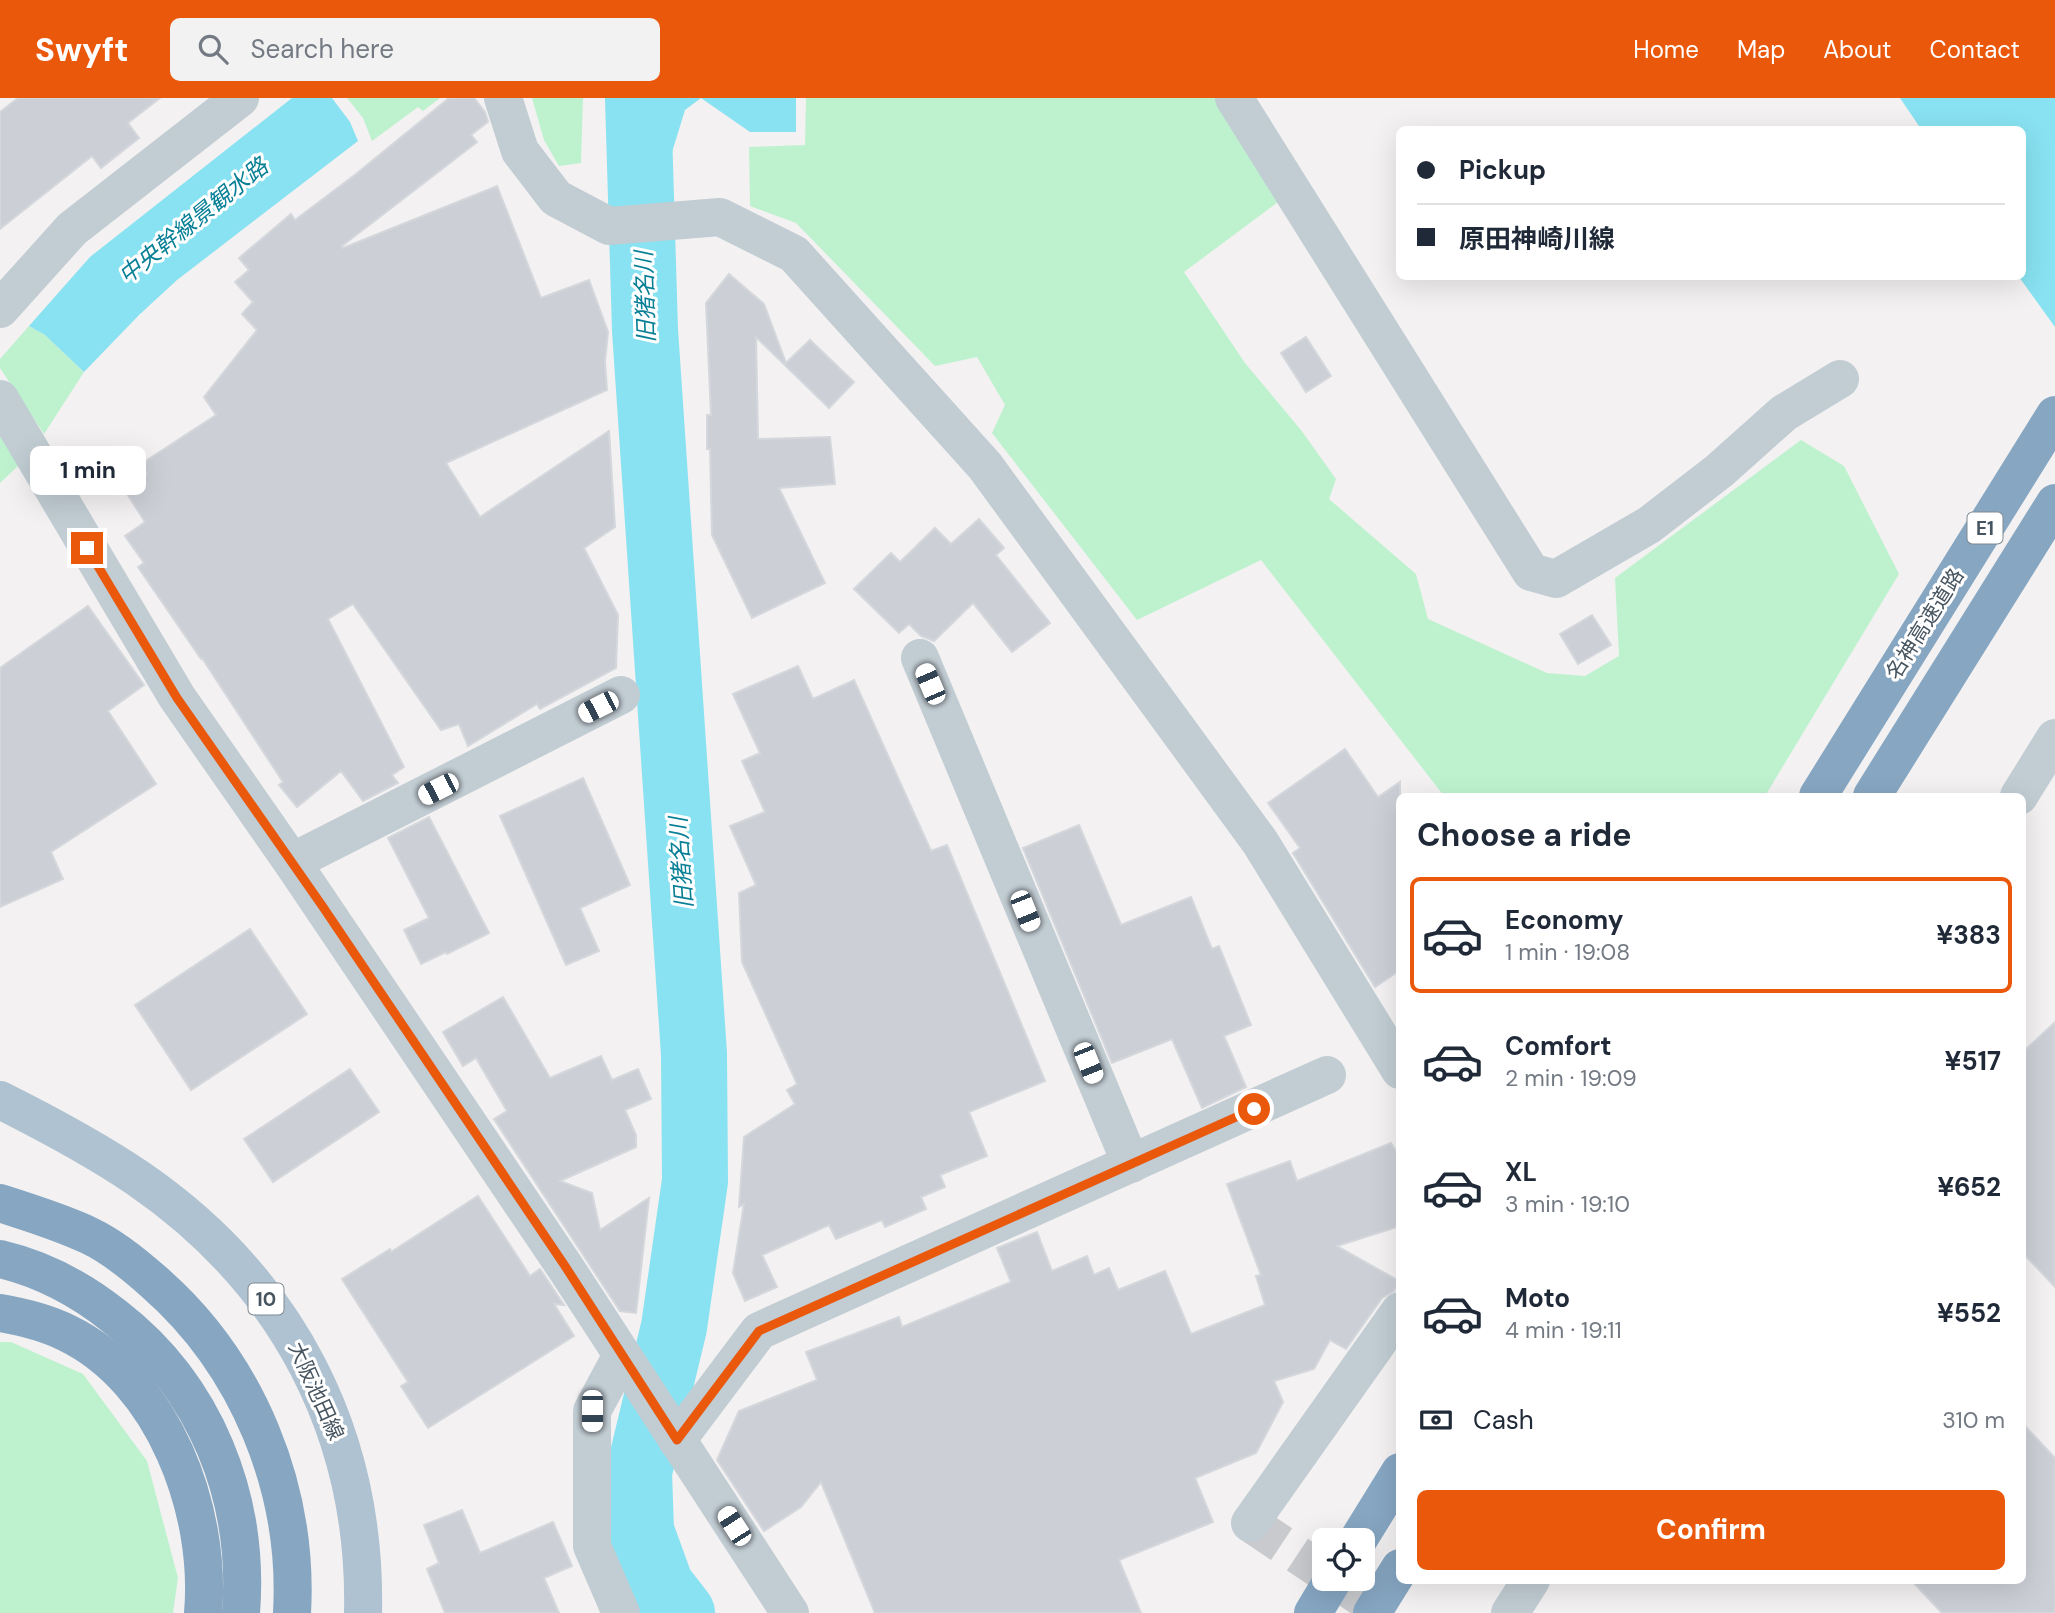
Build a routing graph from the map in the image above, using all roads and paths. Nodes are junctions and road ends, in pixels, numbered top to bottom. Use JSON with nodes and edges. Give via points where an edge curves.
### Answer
{"nodes":[{"id":1,"x":240,"y":98,"type":"edge"},
{"id":2,"x":503,"y":98,"type":"edge"},
{"id":3,"x":1234,"y":98,"type":"edge"},
{"id":4,"x":0,"y":309,"type":"edge"},
{"id":5,"x":1840,"y":379,"type":"dead end"},
{"id":6,"x":0,"y":399,"type":"edge"},
{"id":7,"x":2055,"y":415,"type":"edge"},
{"id":8,"x":2055,"y":503,"type":"edge"},
{"id":9,"x":920,"y":659,"type":"dead end"},
{"id":10,"x":621,"y":695,"type":"dead end"},
{"id":11,"x":2055,"y":738,"type":"edge"},
{"id":12,"x":1820,"y":793,"type":"edge"},
{"id":13,"x":1874,"y":793,"type":"edge"},
{"id":14,"x":2021,"y":793,"type":"edge"},
{"id":15,"x":292,"y":862,"type":"junction"},
{"id":16,"x":1396,"y":1063,"type":"edge"},
{"id":17,"x":1327,"y":1075,"type":"dead end"},
{"id":18,"x":0,"y":1100,"type":"edge"},
{"id":19,"x":1130,"y":1164,"type":"junction"},
{"id":20,"x":0,"y":1188,"type":"edge"},
{"id":21,"x":0,"y":1203,"type":"edge"},
{"id":22,"x":91,"y":1236,"type":"junction"},
{"id":23,"x":0,"y":1259,"type":"edge"},
{"id":24,"x":0,"y":1314,"type":"edge"},
{"id":25,"x":1396,"y":1317,"type":"edge"},
{"id":26,"x":622,"y":1355,"type":"junction"},
{"id":27,"x":677,"y":1440,"type":"junction"},
{"id":28,"x":1396,"y":1478,"type":"edge"},
{"id":29,"x":1250,"y":1523,"type":"dead end"},
{"id":30,"x":1365,"y":1528,"type":"edge"},
{"id":31,"x":1396,"y":1575,"type":"edge"},
{"id":32,"x":1528,"y":1584,"type":"edge"},
{"id":33,"x":1326,"y":1591,"type":"edge"},
{"id":34,"x":203,"y":1613,"type":"edge"},
{"id":35,"x":240,"y":1613,"type":"edge"},
{"id":36,"x":292,"y":1613,"type":"edge"},
{"id":37,"x":363,"y":1613,"type":"edge"},
{"id":38,"x":621,"y":1613,"type":"edge"},
{"id":39,"x":790,"y":1613,"type":"edge"},
{"id":40,"x":1313,"y":1613,"type":"edge"},
{"id":41,"x":1373,"y":1613,"type":"edge"},
{"id":42,"x":1510,"y":1613,"type":"edge"}],
"edges":[{"from":1,"to":4,"type":"street","via":[[72,229]]},
{"from":2,"to":16,"type":"street","via":[[520,151],[556,198],[609,226],[720,217],[794,254],[985,466],[1260,842]]},
{"from":3,"to":5,"type":"street","via":[[1531,572],[1556,579],[1649,525],[1784,413]]},
{"from":6,"to":15,"type":"street","via":[[177,698]]},
{"from":7,"to":12,"type":"highway","name":"名神高速道路","number":"E1"},
{"from":8,"to":13,"type":"highway","number":"E1"},
{"from":9,"to":19,"type":"street"},
{"from":10,"to":15,"type":"street"},
{"from":11,"to":14,"type":"street"},
{"from":15,"to":26,"type":"street"},
{"from":17,"to":19,"type":"street"},
{"from":18,"to":37,"type":"main road","name":"大阪池田線","number":"10","via":[[98,1153],[173,1206],[240,1268],[289,1331],[327,1407],[352,1486],[364,1576]]},
{"from":19,"to":27,"type":"street","via":[[759,1331]]},
{"from":20,"to":22,"type":"highway"},
{"from":21,"to":22,"type":"highway"},
{"from":22,"to":36,"type":"highway","via":[[173,1298],[205,1335],[256,1418],[285,1510],[292,1559]]},
{"from":23,"to":35,"type":"highway","via":[[52,1276],[92,1298],[160,1358],[187,1393],[213,1437],[231,1488],[240,1539]]},
{"from":24,"to":34,"type":"highway","via":[[30,1318],[68,1334],[129,1382],[155,1415],[191,1496],[202,1542]]},
{"from":25,"to":29,"type":"street"},
{"from":26,"to":27,"type":"street"},
{"from":26,"to":38,"type":"street","via":[[592,1411],[592,1546]]},
{"from":27,"to":39,"type":"street"},
{"from":28,"to":30,"type":"highway"},
{"from":31,"to":41,"type":"highway"},
{"from":32,"to":42,"type":"street"},
{"from":33,"to":40,"type":"highway"}]}
